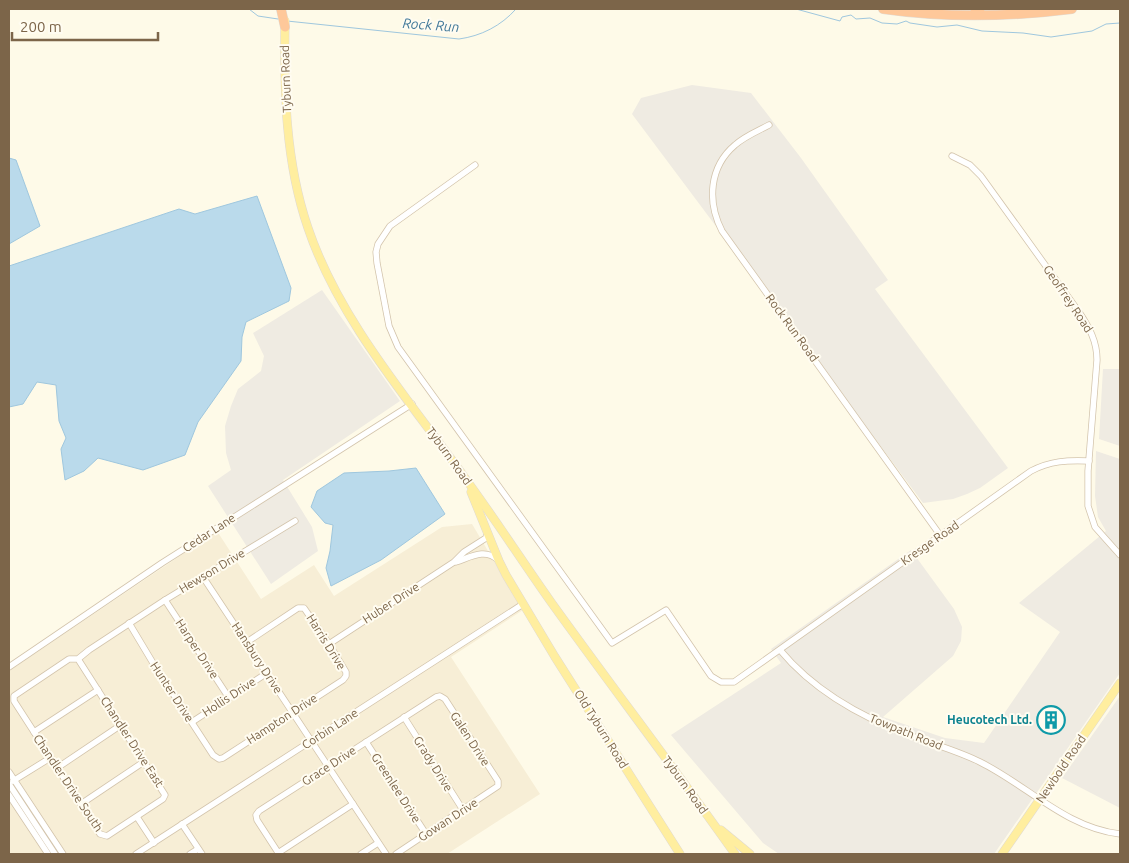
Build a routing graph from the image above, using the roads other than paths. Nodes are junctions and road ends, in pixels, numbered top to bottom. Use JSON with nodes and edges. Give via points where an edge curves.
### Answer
{"nodes":[{"id":1,"x":281,"y":9,"type":"edge"},
{"id":2,"x":285,"y":9,"type":"edge"},
{"id":3,"x":883,"y":9,"type":"edge"},
{"id":4,"x":975,"y":9,"type":"edge"},
{"id":5,"x":980,"y":9,"type":"edge"},
{"id":6,"x":1072,"y":9,"type":"edge"},
{"id":7,"x":285,"y":26,"type":"junction"},
{"id":8,"x":769,"y":125,"type":"dead end"},
{"id":9,"x":952,"y":156,"type":"dead end"},
{"id":10,"x":475,"y":165,"type":"dead end"},
{"id":11,"x":412,"y":404,"type":"junction"},
{"id":12,"x":1089,"y":461,"type":"junction"},
{"id":13,"x":467,"y":481,"type":"junction"},
{"id":14,"x":295,"y":521,"type":"dead end"},
{"id":15,"x":486,"y":531,"type":"junction"},
{"id":16,"x":940,"y":535,"type":"junction"},
{"id":17,"x":1120,"y":555,"type":"edge"},
{"id":18,"x":499,"y":561,"type":"junction"},
{"id":19,"x":454,"y":562,"type":"junction"},
{"id":20,"x":203,"y":576,"type":"junction"},
{"id":21,"x":165,"y":600,"type":"junction"},
{"id":22,"x":523,"y":604,"type":"junction"},
{"id":23,"x":130,"y":623,"type":"junction"},
{"id":24,"x":246,"y":642,"type":"junction"},
{"id":25,"x":329,"y":644,"type":"junction"},
{"id":26,"x":780,"y":650,"type":"junction"},
{"id":27,"x":78,"y":659,"type":"junction"},
{"id":28,"x":9,"y":667,"type":"edge"},
{"id":29,"x":267,"y":673,"type":"junction"},
{"id":30,"x":346,"y":676,"type":"joint"},
{"id":31,"x":1120,"y":683,"type":"edge"},
{"id":32,"x":98,"y":690,"type":"junction"},
{"id":33,"x":14,"y":696,"type":"joint"},
{"id":34,"x":440,"y":696,"type":"joint"},
{"id":35,"x":229,"y":698,"type":"junction"},
{"id":36,"x":293,"y":713,"type":"junction"},
{"id":37,"x":404,"y":717,"type":"junction"},
{"id":38,"x":192,"y":722,"type":"junction"},
{"id":39,"x":121,"y":725,"type":"junction"},
{"id":40,"x":34,"y":732,"type":"junction"},
{"id":41,"x":312,"y":740,"type":"junction"},
{"id":42,"x":366,"y":742,"type":"junction"},
{"id":43,"x":50,"y":758,"type":"junction"},
{"id":44,"x":217,"y":758,"type":"joint"},
{"id":45,"x":145,"y":761,"type":"junction"},
{"id":46,"x":328,"y":766,"type":"junction"},
{"id":47,"x":57,"y":768,"type":"junction"},
{"id":48,"x":9,"y":772,"type":"edge"},
{"id":49,"x":11,"y":783,"type":"edge"},
{"id":50,"x":498,"y":784,"type":"joint"},
{"id":51,"x":9,"y":795,"type":"edge"},
{"id":52,"x":1040,"y":800,"type":"junction"},
{"id":53,"x":81,"y":804,"type":"junction"},
{"id":54,"x":353,"y":804,"type":"junction"},
{"id":55,"x":463,"y":810,"type":"junction"},
{"id":56,"x":138,"y":817,"type":"junction"},
{"id":57,"x":708,"y":817,"type":"junction"},
{"id":58,"x":182,"y":824,"type":"junction"},
{"id":59,"x":426,"y":834,"type":"junction"},
{"id":60,"x":1120,"y":834,"type":"edge"},
{"id":61,"x":154,"y":843,"type":"junction"},
{"id":62,"x":378,"y":843,"type":"junction"},
{"id":63,"x":200,"y":852,"type":"edge"},
{"id":64,"x":48,"y":854,"type":"edge"},
{"id":65,"x":55,"y":854,"type":"edge"},
{"id":66,"x":63,"y":854,"type":"edge"},
{"id":67,"x":136,"y":854,"type":"edge"},
{"id":68,"x":190,"y":854,"type":"edge"},
{"id":69,"x":278,"y":854,"type":"edge"},
{"id":70,"x":361,"y":854,"type":"edge"},
{"id":71,"x":386,"y":854,"type":"edge"},
{"id":72,"x":396,"y":854,"type":"edge"},
{"id":73,"x":680,"y":854,"type":"edge"},
{"id":74,"x":735,"y":854,"type":"edge"},
{"id":75,"x":750,"y":854,"type":"edge"},
{"id":76,"x":1002,"y":854,"type":"edge"}],
"edges":[{"from":1,"to":7,"type":"highway"},
{"from":2,"to":7,"type":"main road","name":"Tyburn Road"},
{"from":3,"to":6,"type":"highway","via":[[961,15]]},
{"from":4,"to":5,"type":"highway"},
{"from":7,"to":11,"type":"main road","name":"Tyburn Road","via":[[288,132],[298,197],[308,230],[348,313]]},
{"from":8,"to":16,"type":"street","name":"Rock Run Road","via":[[734,146],[719,166],[712,191],[719,224]]},
{"from":9,"to":12,"type":"street","name":"Geoffrey Road","via":[[970,165],[981,176],[1092,333],[1097,360]]},
{"from":10,"to":26,"type":"street","name":"Kresge Road","via":[[395,222],[378,244],[380,284],[390,331],[398,347],[612,643],[666,610],[710,674],[721,682],[734,682]]},
{"from":11,"to":13,"type":"main road","name":"Tyburn Road"},
{"from":11,"to":28,"type":"street","name":"Cedar Lane","via":[[162,563]]},
{"from":12,"to":16,"type":"street","name":"Kresge Road","via":[[1067,460],[1041,466]]},
{"from":12,"to":17,"type":"street","name":"Geoffrey Road","via":[[1087,499],[1090,514],[1100,533]]},
{"from":13,"to":15,"type":"main road","name":"Old Tyburn Road"},
{"from":13,"to":57,"type":"main road","name":"Tyburn Road"},
{"from":14,"to":20,"type":"street","name":"Hewson Drive"},
{"from":15,"to":18,"type":"main road","name":"Old Tyburn Road"},
{"from":15,"to":19,"type":"street","name":"Huber Drive","via":[[486,538]]},
{"from":16,"to":26,"type":"street","name":"Kresge Road"},
{"from":18,"to":19,"type":"street","name":"Huber Drive","via":[[484,553]]},
{"from":18,"to":22,"type":"main road","name":"Old Tyburn Road"},
{"from":19,"to":25,"type":"street","name":"Huber Drive"},
{"from":20,"to":21,"type":"street","name":"Hewson Drive"},
{"from":20,"to":24,"type":"street","name":"Hansbury Drive"},
{"from":21,"to":23,"type":"street","name":"Hewson Drive"},
{"from":21,"to":35,"type":"street","name":"Harper Drive"},
{"from":22,"to":41,"type":"street","name":"Corbin Lane"},
{"from":22,"to":73,"type":"main road","name":"Old Tyburn Road"},
{"from":23,"to":27,"type":"street","name":"Hewson Drive"},
{"from":23,"to":38,"type":"street","name":"Hunter Drive"},
{"from":24,"to":25,"type":"street","name":"Harris Drive","via":[[298,608],[304,608]]},
{"from":24,"to":29,"type":"street","name":"Hansbury Drive"},
{"from":25,"to":30,"type":"street","name":"Harris Drive"},
{"from":26,"to":52,"type":"street","name":"Towpath Road","via":[[836,699],[899,731],[979,761]]},
{"from":27,"to":32,"type":"street","name":"Chandler Drive East"},
{"from":27,"to":33,"type":"street","name":"Hewson Drive","via":[[69,659]]},
{"from":29,"to":35,"type":"street","name":"Hollis Drive"},
{"from":29,"to":36,"type":"street","name":"Hansbury Drive"},
{"from":30,"to":36,"type":"street","name":"Hampton Drive"},
{"from":31,"to":52,"type":"main road","name":"Newbold Road"},
{"from":32,"to":39,"type":"street","name":"Chandler Drive East"},
{"from":32,"to":40,"type":"street"},
{"from":33,"to":40,"type":"street","name":"Chandler Drive South","via":[[14,702]]},
{"from":34,"to":37,"type":"street","name":"Grace Drive"},
{"from":34,"to":50,"type":"street","name":"Galen Drive","via":[[445,699]]},
{"from":35,"to":38,"type":"street","name":"Hollis Drive"},
{"from":36,"to":41,"type":"street","name":"Hansbury Drive"},
{"from":36,"to":44,"type":"street","name":"Hampton Drive","via":[[223,758]]},
{"from":37,"to":42,"type":"street","name":"Grace Drive"},
{"from":37,"to":55,"type":"street","name":"Grady Drive"},
{"from":38,"to":44,"type":"street","name":"Hunter Drive"},
{"from":39,"to":45,"type":"street","name":"Chandler Drive East"},
{"from":39,"to":47,"type":"street"},
{"from":40,"to":43,"type":"street","name":"Chandler Drive South"},
{"from":41,"to":46,"type":"street","name":"Hansbury Drive"},
{"from":41,"to":58,"type":"street","name":"Corbin Lane"},
{"from":42,"to":46,"type":"street","name":"Grace Drive"},
{"from":42,"to":59,"type":"street","name":"Greenlee Drive"},
{"from":43,"to":47,"type":"street","name":"Chandler Drive South"},
{"from":43,"to":49,"type":"street"},
{"from":45,"to":53,"type":"street"},
{"from":45,"to":56,"type":"street","name":"Chandler Drive East","via":[[165,796]]},
{"from":46,"to":54,"type":"street","name":"Hansbury Drive"},
{"from":46,"to":69,"type":"street","name":"Grace Drive","via":[[257,813],[257,820]]},
{"from":47,"to":53,"type":"street","name":"Chandler Drive South"},
{"from":48,"to":49,"type":"street"},
{"from":49,"to":65,"type":"street"},
{"from":49,"to":66,"type":"street"},
{"from":50,"to":55,"type":"street","name":"Gowan Drive","via":[[497,788]]},
{"from":51,"to":64,"type":"street"},
{"from":52,"to":60,"type":"street","name":"Towpath Road","via":[[1085,825]]},
{"from":52,"to":76,"type":"main road","name":"Newbold Road"},
{"from":53,"to":56,"type":"street","name":"Chandler Drive South","via":[[103,836]]},
{"from":54,"to":62,"type":"street","name":"Hansbury Drive"},
{"from":54,"to":69,"type":"street"},
{"from":55,"to":59,"type":"street","name":"Gowan Drive"},
{"from":56,"to":61,"type":"street"},
{"from":57,"to":74,"type":"main road","name":"Tyburn Road"},
{"from":57,"to":75,"type":"main road"},
{"from":58,"to":61,"type":"street","name":"Corbin Lane"},
{"from":58,"to":63,"type":"street"},
{"from":59,"to":72,"type":"street","name":"Gowan Drive"},
{"from":61,"to":67,"type":"street","name":"Corbin Lane"},
{"from":62,"to":70,"type":"street"},
{"from":62,"to":71,"type":"street","name":"Hansbury Drive"},
{"from":63,"to":68,"type":"street"}]}
